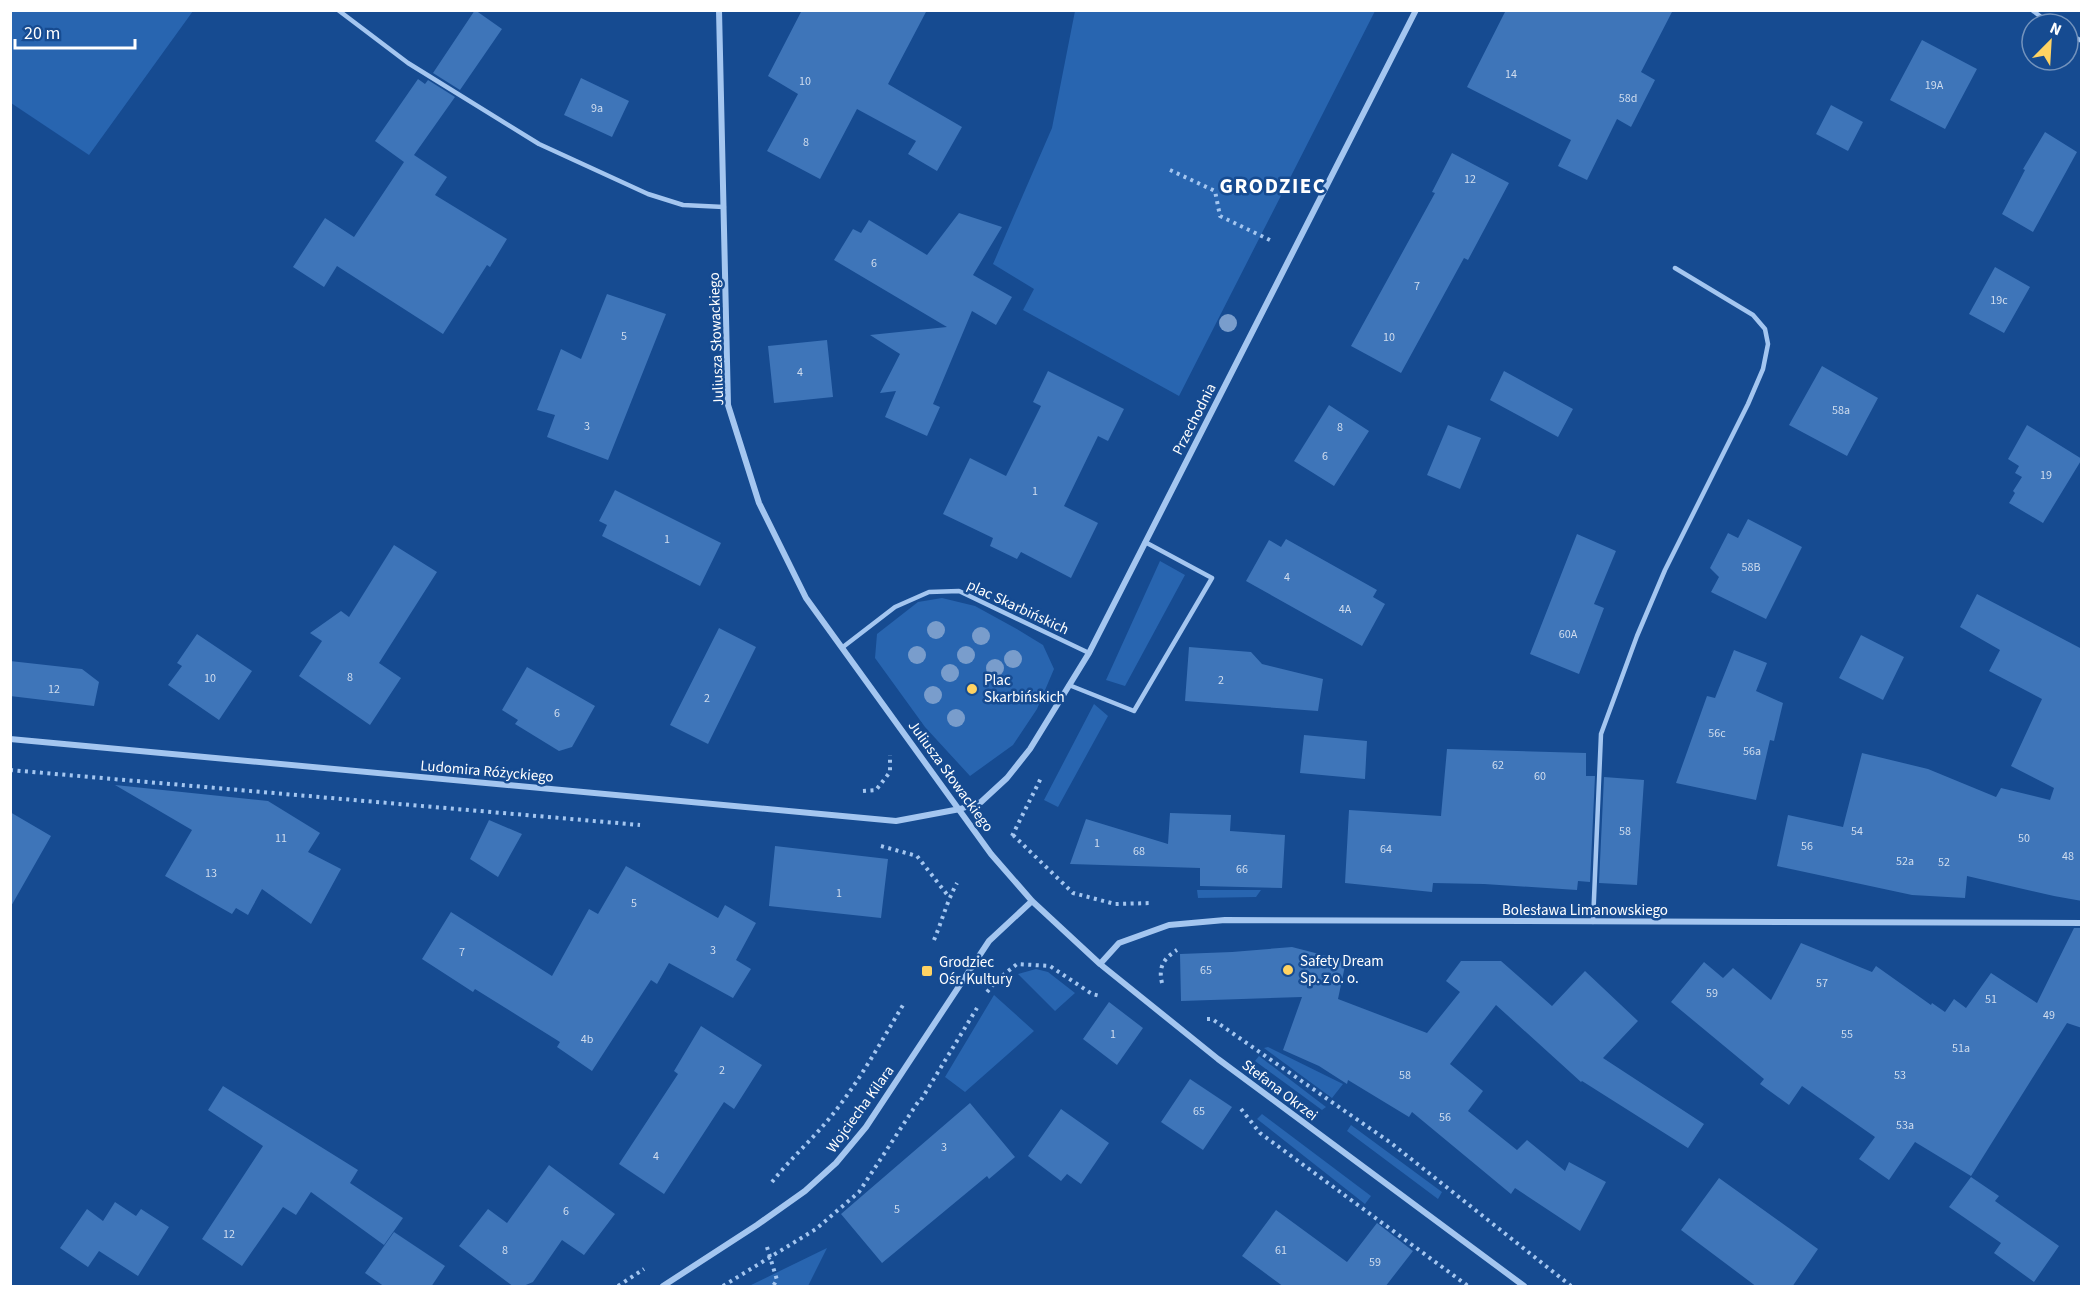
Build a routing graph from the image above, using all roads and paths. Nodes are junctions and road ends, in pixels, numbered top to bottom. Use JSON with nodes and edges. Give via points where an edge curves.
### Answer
{"nodes":[{"id":1,"x":338,"y":10,"type":"edge"},
{"id":2,"x":719,"y":10,"type":"edge"},
{"id":3,"x":1416,"y":10,"type":"edge"},
{"id":4,"x":1170,"y":170,"type":"dead end"},
{"id":5,"x":724,"y":207,"type":"junction"},
{"id":6,"x":1292,"y":251,"type":"junction"},
{"id":7,"x":1675,"y":268,"type":"dead end"},
{"id":8,"x":1145,"y":542,"type":"junction"},
{"id":9,"x":843,"y":647,"type":"junction"},
{"id":10,"x":1089,"y":653,"type":"junction"},
{"id":11,"x":1069,"y":685,"type":"junction"},
{"id":12,"x":10,"y":739,"type":"edge"},
{"id":13,"x":890,"y":749,"type":"dead end"},
{"id":14,"x":10,"y":771,"type":"edge"},
{"id":15,"x":856,"y":792,"type":"dead end"},
{"id":16,"x":1028,"y":801,"type":"dead end"},
{"id":17,"x":960,"y":809,"type":"junction"},
{"id":18,"x":640,"y":825,"type":"dead end"},
{"id":19,"x":1013,"y":835,"type":"junction"},
{"id":20,"x":1008,"y":840,"type":"dead end"},
{"id":21,"x":872,"y":844,"type":"dead end"},
{"id":22,"x":957,"y":883,"type":"dead end"},
{"id":23,"x":949,"y":897,"type":"junction"},
{"id":24,"x":1032,"y":901,"type":"junction"},
{"id":25,"x":1158,"y":903,"type":"dead end"},
{"id":26,"x":1593,"y":922,"type":"junction"},
{"id":27,"x":2082,"y":923,"type":"edge"},
{"id":28,"x":934,"y":940,"type":"dead end"},
{"id":29,"x":1100,"y":963,"type":"junction"},
{"id":30,"x":1160,"y":973,"type":"dead end"},
{"id":31,"x":1165,"y":991,"type":"dead end"},
{"id":32,"x":985,"y":995,"type":"dead end"},
{"id":33,"x":1102,"y":997,"type":"dead end"},
{"id":34,"x":980,"y":1004,"type":"dead end"},
{"id":35,"x":903,"y":1005,"type":"dead end"},
{"id":36,"x":1200,"y":1019,"type":"dead end"},
{"id":37,"x":921,"y":1100,"type":"dead end"},
{"id":38,"x":1239,"y":1107,"type":"dead end"},
{"id":39,"x":770,"y":1185,"type":"dead end"},
{"id":40,"x":757,"y":1225,"type":"junction"},
{"id":41,"x":801,"y":1228,"type":"dead end"},
{"id":42,"x":806,"y":1235,"type":"dead end"},
{"id":43,"x":771,"y":1257,"type":"junction"},
{"id":44,"x":663,"y":1287,"type":"edge"},
{"id":45,"x":723,"y":1287,"type":"edge"},
{"id":46,"x":773,"y":1287,"type":"edge"},
{"id":47,"x":1468,"y":1287,"type":"edge"},
{"id":48,"x":1524,"y":1287,"type":"edge"},
{"id":49,"x":1571,"y":1287,"type":"edge"}],
"edges":[{"from":1,"to":5,"type":"lane","via":[[408,63],[538,144],[648,194],[683,205]]},
{"from":2,"to":5,"type":"street","name":"Juliusza Słowackiego"},
{"from":3,"to":6,"type":"street","name":"Przechodnia"},
{"from":4,"to":6,"type":"path","via":[[1215,191],[1220,216]]},
{"from":5,"to":9,"type":"street","name":"Juliusza Słowackiego","via":[[728,405],[759,503],[806,598]]},
{"from":6,"to":8,"type":"street","name":"Przechodnia"},
{"from":7,"to":26,"type":"lane","via":[[1753,315],[1765,329],[1768,344],[1748,404],[1636,636],[1601,734]]},
{"from":8,"to":10,"type":"street","name":"Przechodnia"},
{"from":8,"to":11,"type":"lane","via":[[1212,578],[1134,711]]},
{"from":9,"to":10,"type":"lane","name":"plac Skarbińskich","via":[[895,607],[929,592],[958,591]]},
{"from":9,"to":17,"type":"street","name":"Juliusza Słowackiego"},
{"from":10,"to":11,"type":"street","name":"Przechodnia"},
{"from":11,"to":17,"type":"street","name":"Przechodnia","via":[[1030,749],[1007,778],[981,802]]},
{"from":12,"to":17,"type":"street","name":"Ludomira Różyckiego","via":[[896,821]]},
{"from":13,"to":15,"type":"path","via":[[890,771],[876,790]]},
{"from":14,"to":18,"type":"path"},
{"from":16,"to":19,"type":"path"},
{"from":17,"to":24,"type":"street","name":"Juliusza Słowackiego","via":[[991,854]]},
{"from":19,"to":20,"type":"path"},
{"from":19,"to":25,"type":"path","via":[[1072,893],[1115,903]]},
{"from":21,"to":23,"type":"path","via":[[917,856]]},
{"from":22,"to":23,"type":"path"},
{"from":23,"to":28,"type":"path"},
{"from":24,"to":29,"type":"street","name":"Stefana Okrzei"},
{"from":24,"to":40,"type":"street","name":"Wojciecha Kilara","via":[[989,941],[866,1127],[836,1163]]},
{"from":26,"to":27,"type":"street","name":"Bolesława Limanowskiego"},
{"from":26,"to":29,"type":"street","name":"Bolesława Limanowskiego","via":[[1225,920],[1168,925],[1119,944]]},
{"from":29,"to":48,"type":"street","name":"Stefana Okrzei","via":[[1218,1059]]},
{"from":30,"to":31,"type":"path"},
{"from":32,"to":33,"type":"path","via":[[1017,964],[1050,966]]},
{"from":34,"to":37,"type":"path"},
{"from":35,"to":39,"type":"path","via":[[847,1096]]},
{"from":36,"to":49,"type":"path","via":[[1212,1019],[1391,1143]]},
{"from":38,"to":47,"type":"path","via":[[1260,1133]]},
{"from":40,"to":43,"type":"path"},
{"from":40,"to":44,"type":"street","name":"Wojciecha Kilara"},
{"from":41,"to":42,"type":"path"},
{"from":43,"to":45,"type":"path"},
{"from":43,"to":46,"type":"path","via":[[777,1280]]}]}
